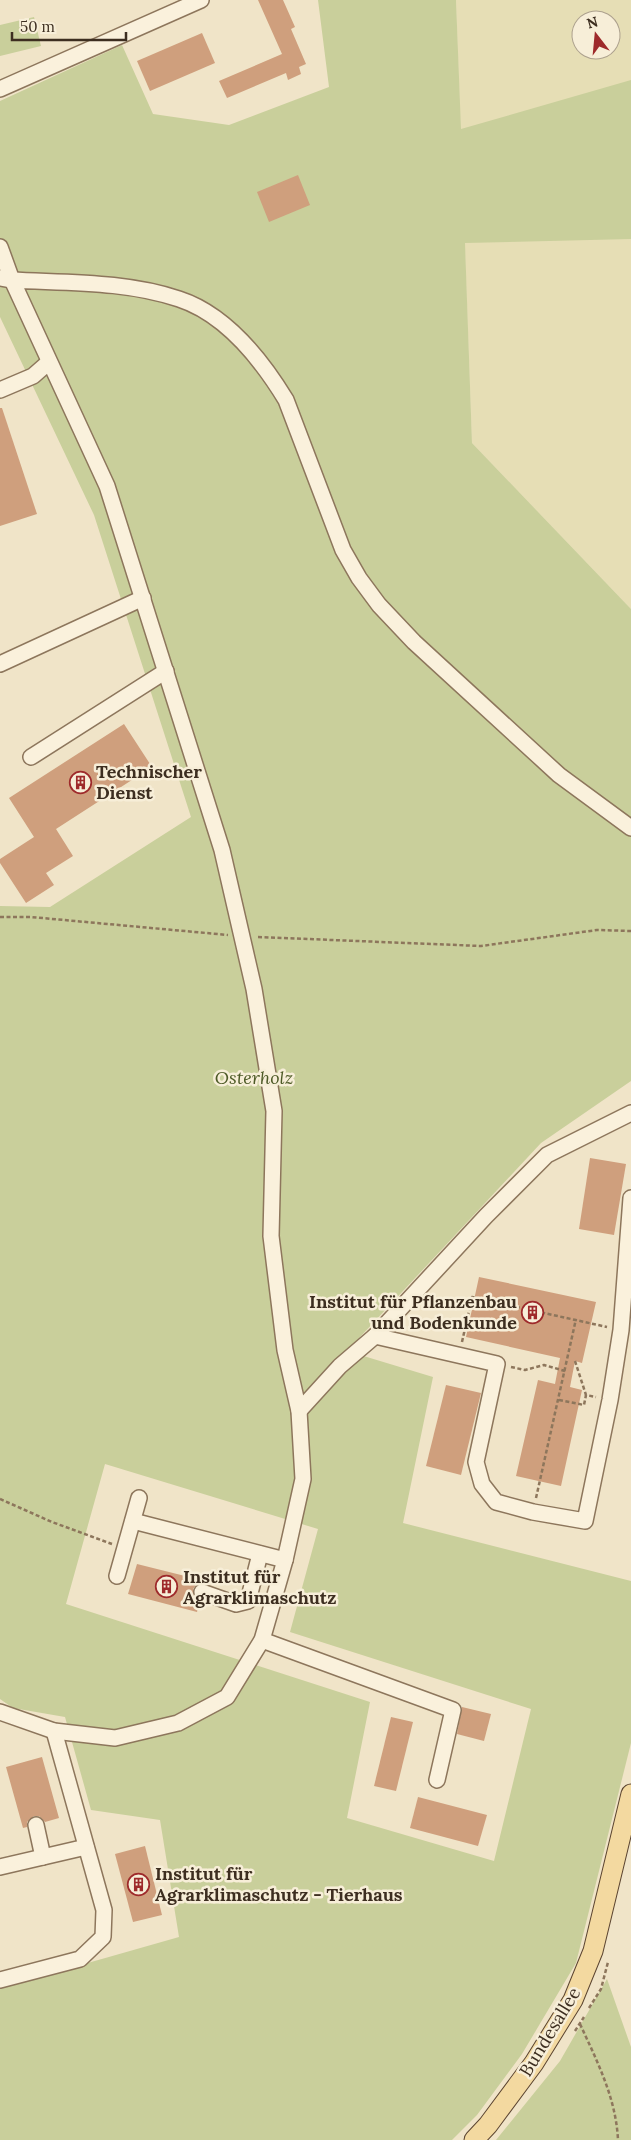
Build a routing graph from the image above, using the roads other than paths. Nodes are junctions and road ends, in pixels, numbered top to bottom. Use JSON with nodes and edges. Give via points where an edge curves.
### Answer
{"nodes":[{"id":1,"x":201,"y":0,"type":"edge"},
{"id":2,"x":0,"y":89,"type":"edge"},
{"id":3,"x":0,"y":247,"type":"edge"},
{"id":4,"x":6,"y":279,"type":"edge"},
{"id":5,"x":48,"y":362,"type":"junction"},
{"id":6,"x":0,"y":390,"type":"edge"},
{"id":7,"x":143,"y":598,"type":"junction"},
{"id":8,"x":0,"y":664,"type":"edge"},
{"id":9,"x":166,"y":671,"type":"junction"},
{"id":10,"x":31,"y":757,"type":"dead end"},
{"id":11,"x":631,"y":828,"type":"edge"},
{"id":12,"x":631,"y":1114,"type":"edge"},
{"id":13,"x":631,"y":1198,"type":"edge"},
{"id":14,"x":374,"y":1336,"type":"junction"},
{"id":15,"x":299,"y":1411,"type":"junction"},
{"id":16,"x":139,"y":1498,"type":"dead end"},
{"id":17,"x":133,"y":1521,"type":"junction"},
{"id":18,"x":260,"y":1554,"type":"junction"},
{"id":19,"x":285,"y":1560,"type":"junction"},
{"id":20,"x":117,"y":1576,"type":"dead end"},
{"id":21,"x":202,"y":1592,"type":"dead end"},
{"id":22,"x":262,"y":1640,"type":"junction"},
{"id":23,"x":0,"y":1712,"type":"edge"},
{"id":24,"x":54,"y":1731,"type":"junction"},
{"id":25,"x":437,"y":1780,"type":"dead end"},
{"id":26,"x":631,"y":1794,"type":"edge"},
{"id":27,"x":36,"y":1825,"type":"dead end"},
{"id":28,"x":86,"y":1846,"type":"junction"},
{"id":29,"x":43,"y":1857,"type":"junction"},
{"id":30,"x":0,"y":1868,"type":"edge"},
{"id":31,"x":0,"y":1980,"type":"edge"},
{"id":32,"x":474,"y":2140,"type":"edge"}],
"edges":[{"from":1,"to":2,"type":"lane"},
{"from":3,"to":4,"type":"lane"},
{"from":4,"to":5,"type":"lane"},
{"from":4,"to":11,"type":"lane","via":[[137,288],[180,299],[208,314],[236,336],[286,400],[343,550],[379,605],[558,775]]},
{"from":5,"to":6,"type":"lane","via":[[33,376]]},
{"from":5,"to":7,"type":"lane","via":[[107,486]]},
{"from":7,"to":8,"type":"lane"},
{"from":7,"to":9,"type":"lane"},
{"from":9,"to":10,"type":"lane"},
{"from":9,"to":15,"type":"lane","via":[[222,850],[254,989],[274,1111],[270,1236],[285,1350]]},
{"from":12,"to":14,"type":"lane","via":[[547,1156]]},
{"from":13,"to":14,"type":"lane","via":[[621,1330],[585,1521],[496,1502],[482,1484],[476,1462],[497,1364]]},
{"from":14,"to":15,"type":"lane","via":[[340,1366]]},
{"from":15,"to":19,"type":"lane","via":[[303,1479]]},
{"from":16,"to":17,"type":"lane"},
{"from":17,"to":18,"type":"lane"},
{"from":17,"to":20,"type":"lane"},
{"from":18,"to":19,"type":"lane"},
{"from":18,"to":21,"type":"lane","via":[[248,1601],[236,1604]]},
{"from":19,"to":22,"type":"lane"},
{"from":22,"to":24,"type":"lane","via":[[227,1697],[178,1723],[116,1738]]},
{"from":22,"to":25,"type":"lane","via":[[453,1710]]},
{"from":23,"to":24,"type":"lane"},
{"from":24,"to":28,"type":"lane"},
{"from":26,"to":32,"type":"main road","name":"Bundesallee","via":[[593,1951],[573,2000],[534,2063]]},
{"from":27,"to":29,"type":"lane"},
{"from":28,"to":29,"type":"lane"},
{"from":28,"to":31,"type":"lane","via":[[104,1910],[103,1937],[80,1959]]},
{"from":29,"to":30,"type":"lane"}]}
